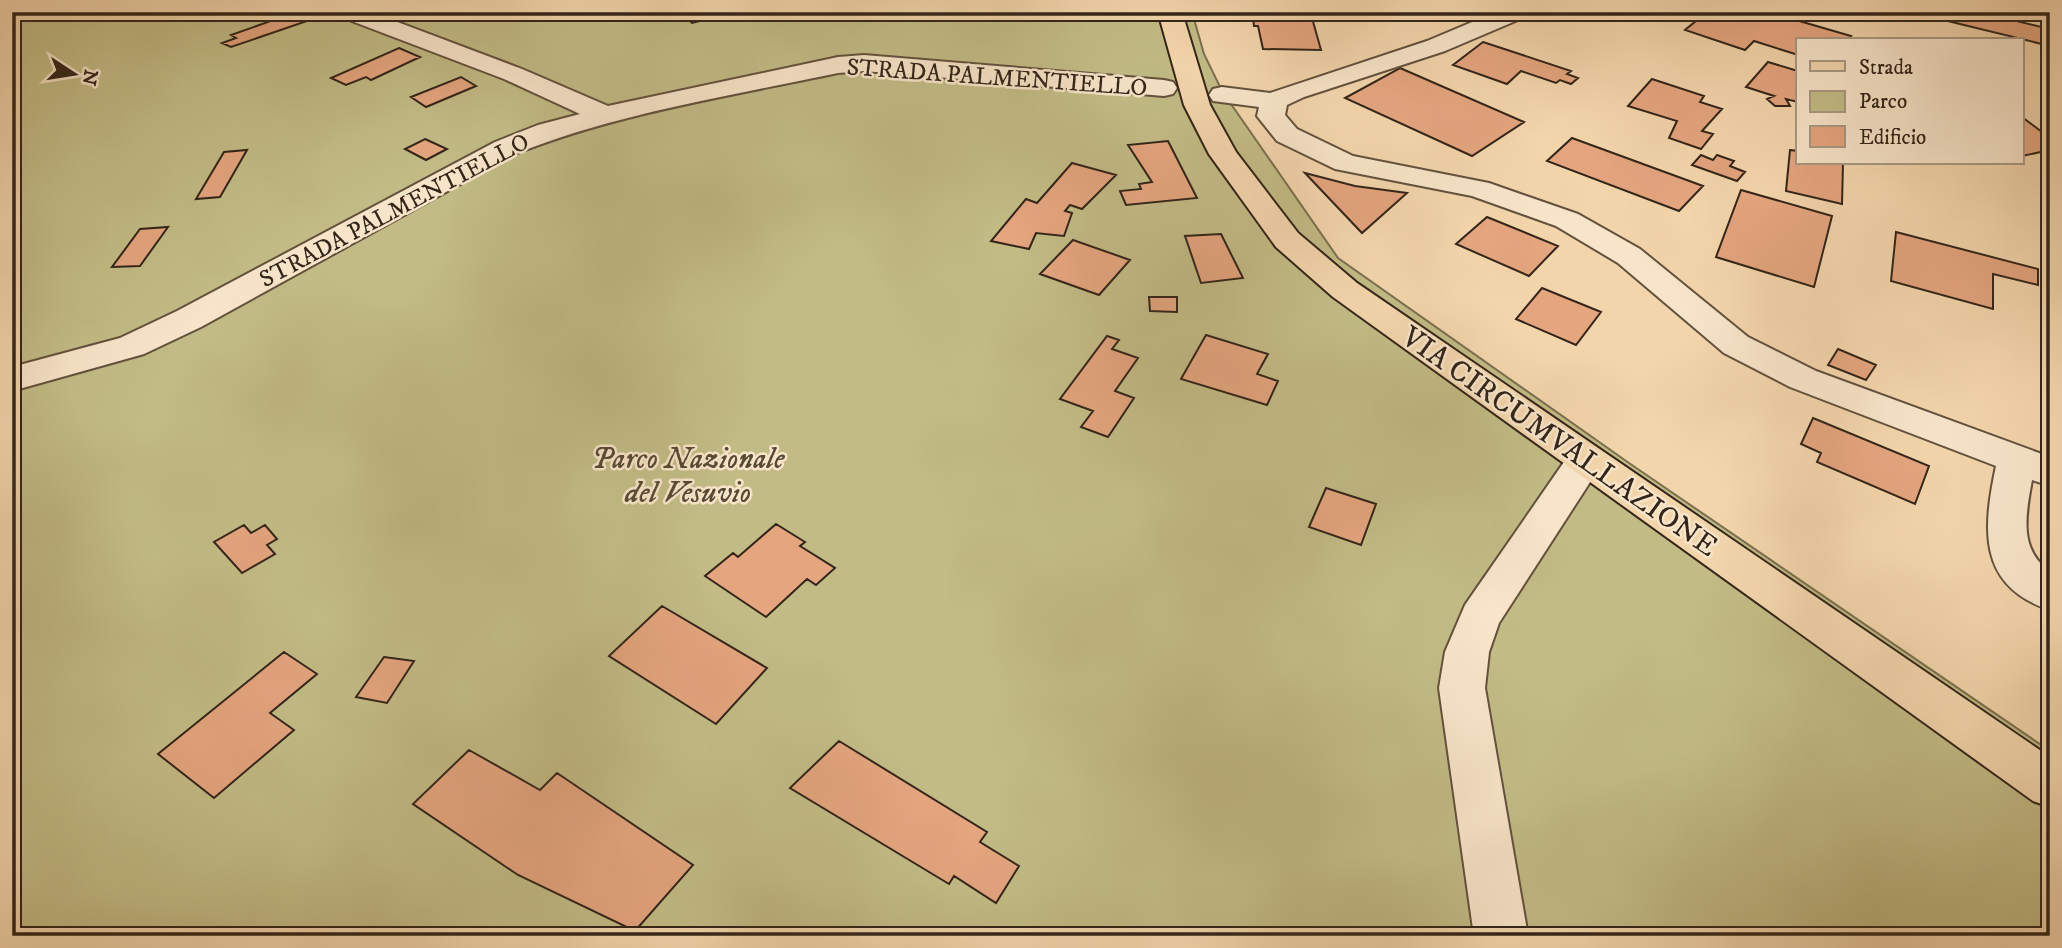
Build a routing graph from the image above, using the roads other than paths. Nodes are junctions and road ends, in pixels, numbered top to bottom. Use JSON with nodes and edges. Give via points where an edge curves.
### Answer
{"nodes":[{"id":1,"x":349,"y":12,"type":"edge"},
{"id":2,"x":1170,"y":12,"type":"edge"},
{"id":3,"x":1517,"y":12,"type":"edge"},
{"id":4,"x":1075,"y":80,"type":"junction"},
{"id":5,"x":1164,"y":88,"type":"dead end"},
{"id":6,"x":1274,"y":101,"type":"junction"},
{"id":7,"x":1211,"y":103,"type":"junction"},
{"id":8,"x":605,"y":115,"type":"junction"},
{"id":9,"x":12,"y":379,"type":"edge"},
{"id":10,"x":1586,"y":460,"type":"junction"},
{"id":11,"x":2033,"y":466,"type":"edge"},
{"id":12,"x":2050,"y":593,"type":"edge"},
{"id":13,"x":2050,"y":785,"type":"edge"},
{"id":14,"x":1501,"y":936,"type":"edge"}],
"edges":[{"from":1,"to":8,"type":"street","via":[[513,74]]},
{"from":2,"to":7,"type":"main road","name":"VIA CIRCUMVALLAZIONE"},
{"from":3,"to":6,"type":"street","via":[[1436,46]]},
{"from":4,"to":5,"type":"street","name":"STRADA PALMENTIELLO"},
{"from":4,"to":7,"type":"street","via":[[1091,94]]},
{"from":4,"to":8,"type":"street","name":"STRADA PALMENTIELLO","via":[[838,65]]},
{"from":6,"to":7,"type":"street"},
{"from":6,"to":11,"type":"street","via":[[1271,116],[1287,135],[1306,146],[1345,163],[1479,189],[1567,220],[1629,256],[1736,345],[1803,379]]},
{"from":7,"to":10,"type":"main road","name":"VIA CIRCUMVALLAZIONE","via":[[1223,154],[1287,240],[1345,290]]},
{"from":8,"to":9,"type":"street","name":"STRADA PALMENTIELLO","via":[[505,148],[132,346]]},
{"from":10,"to":13,"type":"main road","name":"VIA CIRCUMVALLAZIONE"},
{"from":10,"to":14,"type":"street","via":[[1480,617],[1467,652],[1462,688]]},
{"from":11,"to":12,"type":"street","via":[[2004,527],[2011,560]]}]}
